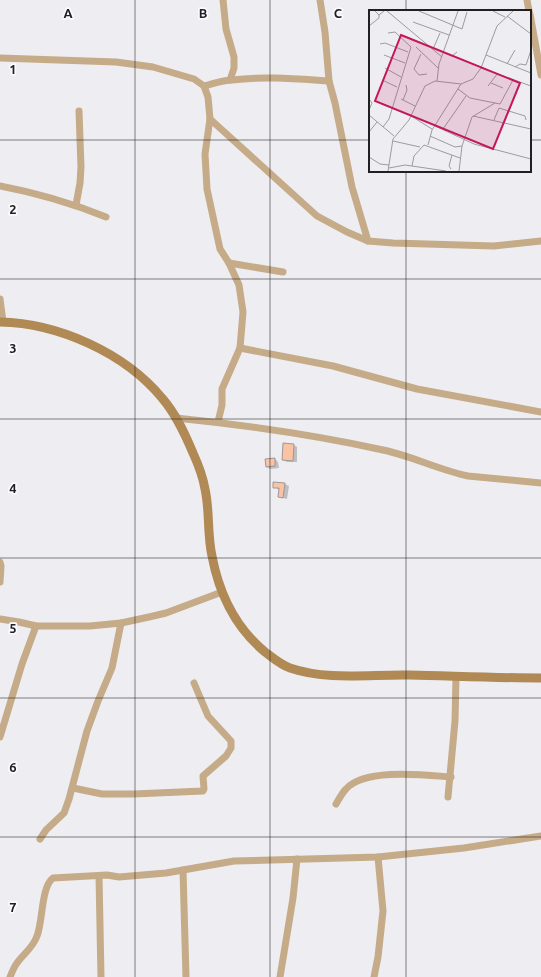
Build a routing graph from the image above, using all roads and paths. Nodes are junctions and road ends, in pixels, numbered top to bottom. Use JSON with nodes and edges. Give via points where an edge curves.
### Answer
{"nodes":[{"id":1,"x":223,"y":0,"type":"edge"},
{"id":2,"x":320,"y":0,"type":"edge"},
{"id":3,"x":527,"y":0,"type":"edge"},
{"id":4,"x":529,"y":10,"type":"edge"},
{"id":5,"x":531,"y":20,"type":"edge"},
{"id":6,"x":0,"y":58,"type":"edge"},
{"id":7,"x":541,"y":75,"type":"edge"},
{"id":8,"x":230,"y":80,"type":"junction"},
{"id":9,"x":329,"y":81,"type":"junction"},
{"id":10,"x":204,"y":86,"type":"junction"},
{"id":11,"x":79,"y":112,"type":"dead end"},
{"id":12,"x":210,"y":119,"type":"junction"},
{"id":13,"x":0,"y":186,"type":"edge"},
{"id":14,"x":76,"y":205,"type":"junction"},
{"id":15,"x":106,"y":218,"type":"dead end"},
{"id":16,"x":368,"y":241,"type":"junction"},
{"id":17,"x":541,"y":241,"type":"edge"},
{"id":18,"x":229,"y":263,"type":"junction"},
{"id":19,"x":283,"y":272,"type":"dead end"},
{"id":20,"x":0,"y":299,"type":"edge"},
{"id":21,"x":2,"y":322,"type":"edge"},
{"id":22,"x":240,"y":348,"type":"junction"},
{"id":23,"x":541,"y":412,"type":"edge"},
{"id":24,"x":176,"y":418,"type":"junction"},
{"id":25,"x":218,"y":422,"type":"junction"},
{"id":26,"x":541,"y":483,"type":"edge"},
{"id":27,"x":0,"y":562,"type":"edge"},
{"id":28,"x":0,"y":582,"type":"edge"},
{"id":29,"x":222,"y":592,"type":"junction"},
{"id":30,"x":0,"y":619,"type":"edge"},
{"id":31,"x":121,"y":623,"type":"junction"},
{"id":32,"x":36,"y":626,"type":"junction"},
{"id":33,"x":540,"y":676,"type":"edge"},
{"id":34,"x":456,"y":677,"type":"junction"},
{"id":35,"x":194,"y":682,"type":"dead end"},
{"id":36,"x":4,"y":715,"type":"edge"},
{"id":37,"x":0,"y":737,"type":"edge"},
{"id":38,"x":450,"y":777,"type":"junction"},
{"id":39,"x":73,"y":788,"type":"junction"},
{"id":40,"x":448,"y":797,"type":"dead end"},
{"id":41,"x":336,"y":804,"type":"dead end"},
{"id":42,"x":541,"y":836,"type":"edge"},
{"id":43,"x":40,"y":839,"type":"dead end"},
{"id":44,"x":378,"y":857,"type":"junction"},
{"id":45,"x":297,"y":859,"type":"junction"},
{"id":46,"x":183,"y":870,"type":"junction"},
{"id":47,"x":99,"y":876,"type":"junction"},
{"id":48,"x":10,"y":977,"type":"edge"},
{"id":49,"x":101,"y":977,"type":"edge"},
{"id":50,"x":186,"y":977,"type":"edge"},
{"id":51,"x":280,"y":977,"type":"edge"},
{"id":52,"x":374,"y":977,"type":"edge"}],
"edges":[{"from":1,"to":8,"type":"street","via":[[226,29],[234,58]]},
{"from":2,"to":9,"type":"street"},
{"from":3,"to":4,"type":"street"},
{"from":5,"to":7,"type":"street"},
{"from":6,"to":10,"type":"street","via":[[116,62],[187,77]]},
{"from":8,"to":9,"type":"street","via":[[281,78]]},
{"from":8,"to":10,"type":"street"},
{"from":9,"to":16,"type":"street","via":[[352,187]]},
{"from":10,"to":12,"type":"street"},
{"from":11,"to":14,"type":"street","via":[[81,167]]},
{"from":12,"to":16,"type":"street","via":[[317,216]]},
{"from":12,"to":18,"type":"street","via":[[205,154],[207,189],[220,249]]},
{"from":13,"to":14,"type":"street"},
{"from":14,"to":15,"type":"street"},
{"from":16,"to":17,"type":"street","via":[[494,246]]},
{"from":18,"to":19,"type":"street"},
{"from":18,"to":22,"type":"street","via":[[239,285],[243,312]]},
{"from":20,"to":21,"type":"street"},
{"from":21,"to":24,"type":"main road","via":[[61,333],[100,349],[146,382],[162,398]]},
{"from":22,"to":23,"type":"street","via":[[333,366],[417,389]]},
{"from":22,"to":25,"type":"street","via":[[222,389]]},
{"from":24,"to":25,"type":"street"},
{"from":24,"to":29,"type":"main road","via":[[194,455],[205,489],[212,556]]},
{"from":25,"to":26,"type":"street","via":[[384,450],[456,474]]},
{"from":27,"to":28,"type":"street"},
{"from":29,"to":31,"type":"street","via":[[166,613]]},
{"from":29,"to":34,"type":"main road","via":[[238,623],[254,643],[290,668],[318,674]]},
{"from":30,"to":32,"type":"street"},
{"from":31,"to":32,"type":"street"},
{"from":31,"to":39,"type":"street","via":[[112,668],[87,731]]},
{"from":32,"to":36,"type":"street"},
{"from":33,"to":34,"type":"main road"},
{"from":34,"to":38,"type":"street","via":[[456,721]]},
{"from":35,"to":39,"type":"street","via":[[208,716],[231,741],[231,748],[226,756],[203,776],[203,791],[110,794]]},
{"from":36,"to":37,"type":"street"},
{"from":38,"to":40,"type":"street"},
{"from":38,"to":41,"type":"street","via":[[405,774],[365,778],[346,788]]},
{"from":39,"to":43,"type":"street","via":[[64,813]]},
{"from":42,"to":44,"type":"street","via":[[464,848]]},
{"from":44,"to":45,"type":"street"},
{"from":44,"to":52,"type":"street","via":[[382,911]]},
{"from":45,"to":46,"type":"street","via":[[234,861]]},
{"from":45,"to":51,"type":"street"},
{"from":46,"to":47,"type":"street","via":[[119,877]]},
{"from":46,"to":50,"type":"street"},
{"from":47,"to":48,"type":"street","via":[[50,880],[37,936],[29,950],[16,963]]},
{"from":47,"to":49,"type":"street"}]}
